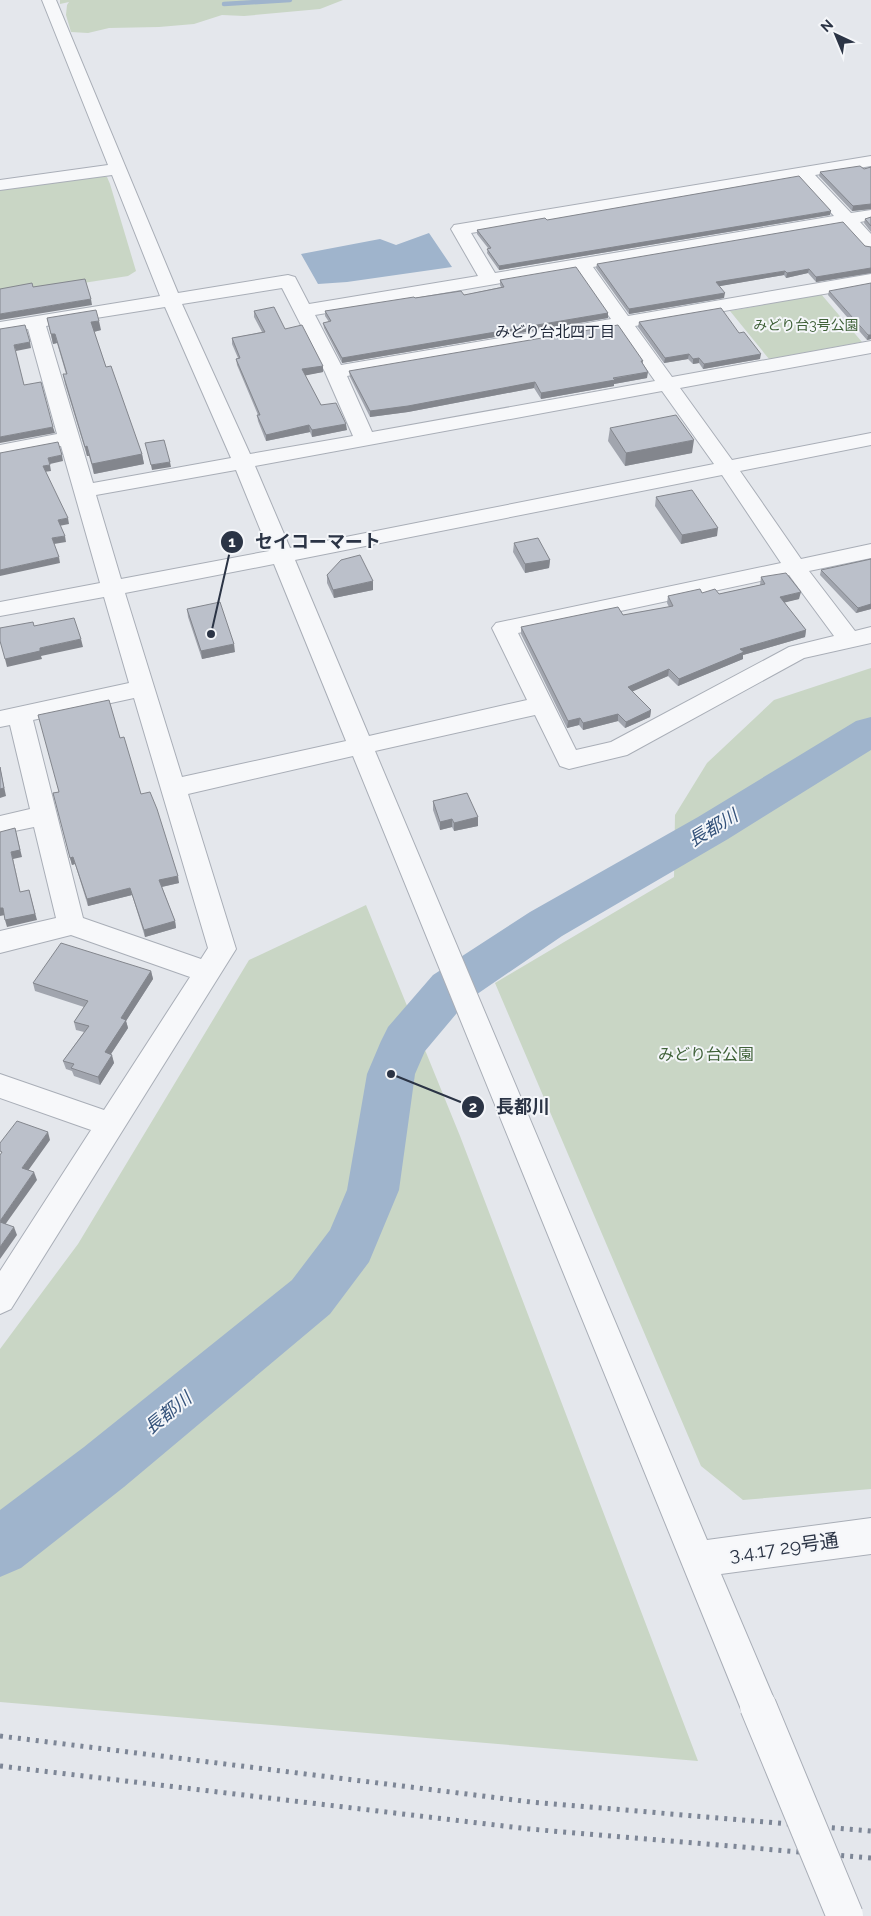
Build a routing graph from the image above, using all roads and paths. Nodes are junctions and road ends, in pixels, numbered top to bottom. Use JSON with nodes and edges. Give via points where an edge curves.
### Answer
{"nodes":[{"id":1,"x":49,"y":0,"type":"edge"},
{"id":2,"x":871,"y":161,"type":"edge"},
{"id":3,"x":118,"y":169,"type":"junction"},
{"id":4,"x":803,"y":172,"type":"junction"},
{"id":5,"x":0,"y":184,"type":"edge"},
{"id":6,"x":871,"y":215,"type":"edge"},
{"id":7,"x":847,"y":219,"type":"junction"},
{"id":8,"x":871,"y":245,"type":"edge"},
{"id":9,"x":581,"y":264,"type":"junction"},
{"id":10,"x":489,"y":279,"type":"junction"},
{"id":11,"x":871,"y":280,"type":"edge"},
{"id":12,"x":171,"y":300,"type":"junction"},
{"id":13,"x":303,"y":311,"type":"junction"},
{"id":14,"x":35,"y":322,"type":"junction"},
{"id":15,"x":622,"y":322,"type":"junction"},
{"id":16,"x":0,"y":328,"type":"edge"},
{"id":17,"x":871,"y":347,"type":"edge"},
{"id":18,"x":335,"y":372,"type":"junction"},
{"id":19,"x":666,"y":385,"type":"junction"},
{"id":20,"x":69,"y":438,"type":"junction"},
{"id":21,"x":366,"y":439,"type":"junction"},
{"id":22,"x":871,"y":439,"type":"edge"},
{"id":23,"x":0,"y":451,"type":"edge"},
{"id":24,"x":243,"y":462,"type":"junction"},
{"id":25,"x":726,"y":466,"type":"junction"},
{"id":26,"x":84,"y":491,"type":"junction"},
{"id":27,"x":871,"y":551,"type":"edge"},
{"id":28,"x":282,"y":556,"type":"junction"},
{"id":29,"x":795,"y":567,"type":"junction"},
{"id":30,"x":112,"y":586,"type":"junction"},
{"id":31,"x":0,"y":609,"type":"edge"},
{"id":32,"x":860,"y":637,"type":"edge"},
{"id":33,"x":143,"y":688,"type":"junction"},
{"id":34,"x":542,"y":705,"type":"junction"},
{"id":35,"x":10,"y":717,"type":"edge"},
{"id":36,"x":361,"y":746,"type":"junction"},
{"id":37,"x":174,"y":788,"type":"junction"},
{"id":38,"x":44,"y":815,"type":"junction"},
{"id":39,"x":0,"y":825,"type":"edge"},
{"id":40,"x":71,"y":925,"type":"junction"},
{"id":41,"x":0,"y":942,"type":"edge"},
{"id":42,"x":208,"y":972,"type":"junction"},
{"id":43,"x":0,"y":1086,"type":"edge"},
{"id":44,"x":111,"y":1125,"type":"junction"},
{"id":45,"x":0,"y":1299,"type":"edge"},
{"id":46,"x":871,"y":1536,"type":"edge"},
{"id":47,"x":698,"y":1559,"type":"junction"},
{"id":48,"x":845,"y":1916,"type":"edge"}],
"edges":[{"from":1,"to":3,"type":"street"},
{"from":2,"to":4,"type":"street"},
{"from":3,"to":5,"type":"street"},
{"from":3,"to":12,"type":"street"},
{"from":4,"to":7,"type":"street"},
{"from":4,"to":10,"type":"street","via":[[460,229]]},
{"from":6,"to":7,"type":"street"},
{"from":7,"to":8,"type":"street"},
{"from":7,"to":9,"type":"street"},
{"from":9,"to":10,"type":"street"},
{"from":9,"to":15,"type":"street"},
{"from":10,"to":13,"type":"street"},
{"from":11,"to":15,"type":"street"},
{"from":12,"to":13,"type":"street","via":[[288,281]]},
{"from":12,"to":14,"type":"street"},
{"from":12,"to":24,"type":"street"},
{"from":13,"to":18,"type":"street"},
{"from":14,"to":16,"type":"street"},
{"from":14,"to":20,"type":"street"},
{"from":15,"to":18,"type":"street"},
{"from":15,"to":19,"type":"street"},
{"from":17,"to":19,"type":"street"},
{"from":18,"to":21,"type":"street"},
{"from":19,"to":21,"type":"street"},
{"from":19,"to":25,"type":"street"},
{"from":20,"to":23,"type":"street"},
{"from":20,"to":26,"type":"street"},
{"from":21,"to":24,"type":"street"},
{"from":22,"to":25,"type":"street"},
{"from":24,"to":26,"type":"street"},
{"from":24,"to":28,"type":"street"},
{"from":25,"to":28,"type":"street"},
{"from":25,"to":29,"type":"street"},
{"from":26,"to":30,"type":"street"},
{"from":27,"to":29,"type":"street"},
{"from":28,"to":30,"type":"street"},
{"from":28,"to":36,"type":"street"},
{"from":29,"to":32,"type":"street"},
{"from":29,"to":34,"type":"street","via":[[504,628]]},
{"from":30,"to":31,"type":"street"},
{"from":30,"to":33,"type":"street"},
{"from":32,"to":34,"type":"street","via":[[797,652],[618,749],[569,760]]},
{"from":33,"to":35,"type":"street"},
{"from":33,"to":37,"type":"street"},
{"from":34,"to":36,"type":"street"},
{"from":35,"to":38,"type":"street"},
{"from":36,"to":37,"type":"street"},
{"from":36,"to":47,"type":"street"},
{"from":37,"to":42,"type":"street","via":[[222,949]]},
{"from":38,"to":39,"type":"street"},
{"from":38,"to":40,"type":"street"},
{"from":40,"to":41,"type":"street"},
{"from":40,"to":42,"type":"street"},
{"from":42,"to":44,"type":"street"},
{"from":43,"to":44,"type":"street"},
{"from":44,"to":45,"type":"street"},
{"from":46,"to":47,"type":"street","name":"3.4.17 29号通"},
{"from":47,"to":48,"type":"street","bridge":true}]}
